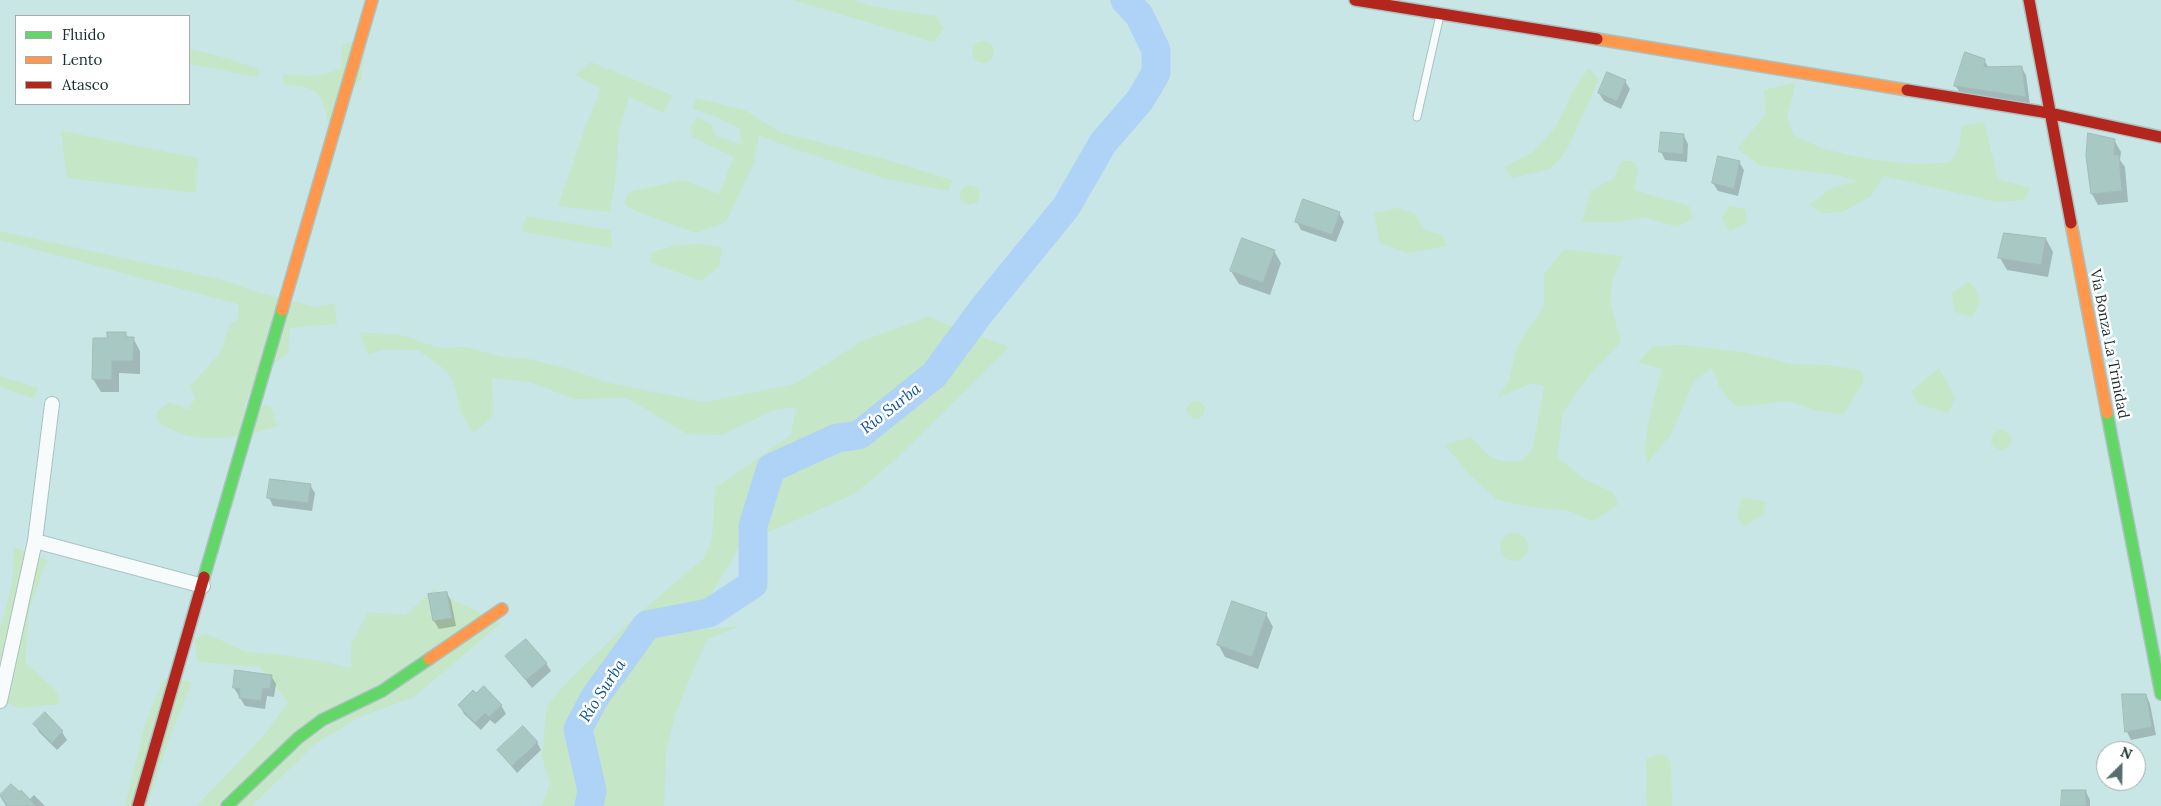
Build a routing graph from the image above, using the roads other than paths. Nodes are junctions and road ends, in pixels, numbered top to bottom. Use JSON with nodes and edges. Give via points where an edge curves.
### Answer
{"nodes":[{"id":1,"x":372,"y":0,"type":"edge"},
{"id":2,"x":1355,"y":0,"type":"edge"},
{"id":3,"x":2029,"y":0,"type":"edge"},
{"id":4,"x":1440,"y":14,"type":"junction"},
{"id":5,"x":2050,"y":113,"type":"junction"},
{"id":6,"x":1417,"y":117,"type":"dead end"},
{"id":7,"x":2161,"y":137,"type":"edge"},
{"id":8,"x":52,"y":404,"type":"dead end"},
{"id":9,"x":35,"y":542,"type":"junction"},
{"id":10,"x":203,"y":586,"type":"junction"},
{"id":11,"x":502,"y":609,"type":"dead end"},
{"id":12,"x":2161,"y":694,"type":"edge"},
{"id":13,"x":0,"y":700,"type":"edge"},
{"id":14,"x":138,"y":806,"type":"edge"},
{"id":15,"x":228,"y":806,"type":"edge"}],
"edges":[{"from":1,"to":10,"type":"street"},
{"from":2,"to":4,"type":"street"},
{"from":3,"to":5,"type":"street","name":"Vía Bonza La Trinidad"},
{"from":4,"to":5,"type":"street"},
{"from":4,"to":6,"type":"lane"},
{"from":5,"to":7,"type":"street"},
{"from":5,"to":12,"type":"street","name":"Vía Bonza La Trinidad"},
{"from":8,"to":9,"type":"street"},
{"from":9,"to":10,"type":"street"},
{"from":9,"to":13,"type":"street"},
{"from":10,"to":14,"type":"street"},
{"from":11,"to":15,"type":"street","via":[[382,691],[322,720],[298,738]]}]}
